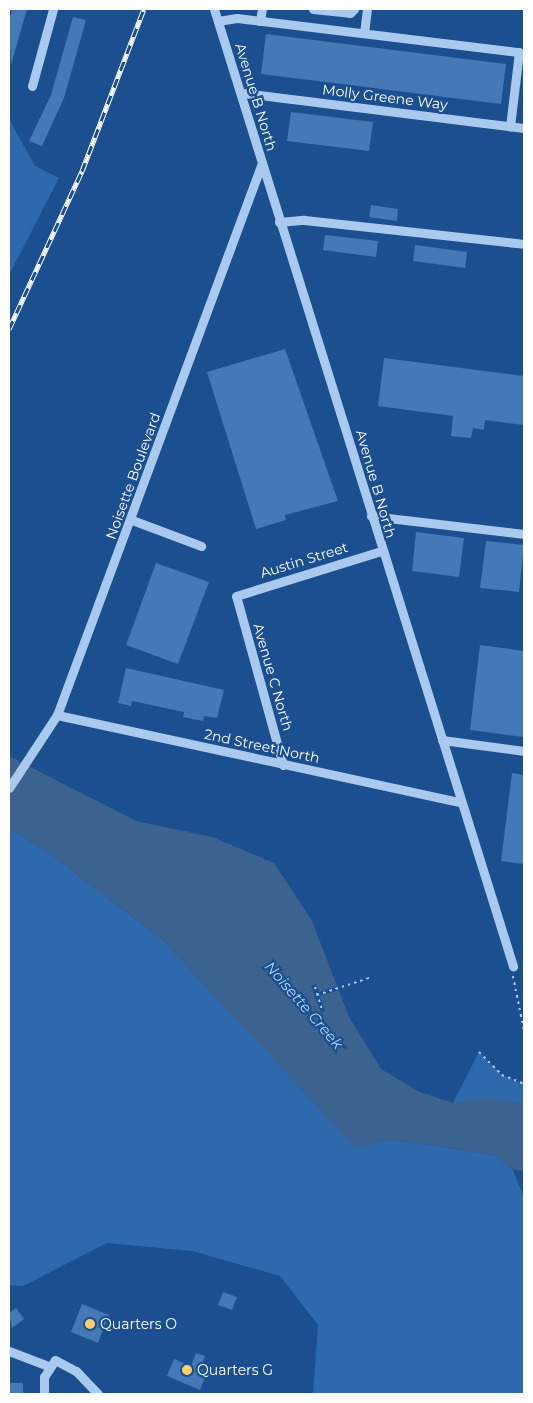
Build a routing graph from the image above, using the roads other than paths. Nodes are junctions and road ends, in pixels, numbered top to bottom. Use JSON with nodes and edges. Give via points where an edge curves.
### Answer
{"nodes":[{"id":1,"x":53,"y":9,"type":"edge"},
{"id":2,"x":214,"y":9,"type":"edge"},
{"id":3,"x":262,"y":9,"type":"edge"},
{"id":4,"x":313,"y":9,"type":"edge"},
{"id":5,"x":354,"y":9,"type":"edge"},
{"id":6,"x":367,"y":9,"type":"edge"},
{"id":7,"x":260,"y":21,"type":"junction"},
{"id":8,"x":218,"y":22,"type":"junction"},
{"id":9,"x":364,"y":33,"type":"junction"},
{"id":10,"x":520,"y":74,"type":"edge"},
{"id":11,"x":32,"y":86,"type":"dead end"},
{"id":12,"x":243,"y":93,"type":"junction"},
{"id":13,"x":510,"y":126,"type":"junction"},
{"id":14,"x":524,"y":128,"type":"edge"},
{"id":15,"x":262,"y":163,"type":"junction"},
{"id":16,"x":279,"y":222,"type":"junction"},
{"id":17,"x":524,"y":244,"type":"edge"},
{"id":18,"x":371,"y":516,"type":"junction"},
{"id":19,"x":132,"y":520,"type":"junction"},
{"id":20,"x":524,"y":534,"type":"edge"},
{"id":21,"x":201,"y":546,"type":"dead end"},
{"id":22,"x":381,"y":551,"type":"junction"},
{"id":23,"x":236,"y":596,"type":"joint"},
{"id":24,"x":57,"y":714,"type":"junction"},
{"id":25,"x":442,"y":740,"type":"junction"},
{"id":26,"x":524,"y":751,"type":"edge"},
{"id":27,"x":283,"y":765,"type":"junction"},
{"id":28,"x":9,"y":788,"type":"edge"},
{"id":29,"x":461,"y":802,"type":"junction"},
{"id":30,"x":513,"y":966,"type":"road end"},
{"id":31,"x":9,"y":1352,"type":"edge"},
{"id":32,"x":48,"y":1366,"type":"junction"},
{"id":33,"x":44,"y":1394,"type":"edge"},
{"id":34,"x":98,"y":1394,"type":"edge"}],
"edges":[{"from":1,"to":11,"type":"street"},
{"from":2,"to":8,"type":"street","name":"Avenue B North"},
{"from":3,"to":7,"type":"street"},
{"from":4,"to":5,"type":"street","via":[[350,13]]},
{"from":6,"to":9,"type":"street"},
{"from":7,"to":8,"type":"street","via":[[237,18]]},
{"from":7,"to":9,"type":"street"},
{"from":8,"to":12,"type":"street","name":"Avenue B North"},
{"from":9,"to":10,"type":"street","via":[[519,52]]},
{"from":10,"to":13,"type":"street"},
{"from":12,"to":13,"type":"street","name":"Molly Greene Way"},
{"from":12,"to":15,"type":"street","name":"Avenue B North"},
{"from":13,"to":14,"type":"street","name":"Molly Greene Way"},
{"from":15,"to":16,"type":"street","name":"Avenue B North"},
{"from":15,"to":19,"type":"street","name":"Noisette Boulevard"},
{"from":16,"to":17,"type":"street","via":[[304,220]]},
{"from":16,"to":18,"type":"street","name":"Avenue B North"},
{"from":18,"to":20,"type":"street"},
{"from":18,"to":22,"type":"street","name":"Avenue B North"},
{"from":19,"to":21,"type":"street"},
{"from":19,"to":24,"type":"street","name":"Noisette Boulevard"},
{"from":22,"to":23,"type":"street","name":"Austin Street"},
{"from":22,"to":25,"type":"street","name":"Avenue B North"},
{"from":23,"to":27,"type":"street","name":"Avenue C North"},
{"from":24,"to":27,"type":"street","name":"2nd Street North"},
{"from":24,"to":28,"type":"street","name":"Noisette Boulevard"},
{"from":25,"to":26,"type":"street"},
{"from":25,"to":29,"type":"street","name":"Avenue B North"},
{"from":27,"to":29,"type":"street","name":"2nd Street North"},
{"from":29,"to":30,"type":"street","name":"Avenue B North"},
{"from":31,"to":32,"type":"street"},
{"from":32,"to":33,"type":"street"},
{"from":32,"to":34,"type":"street","via":[[55,1360],[76,1370]]}]}
